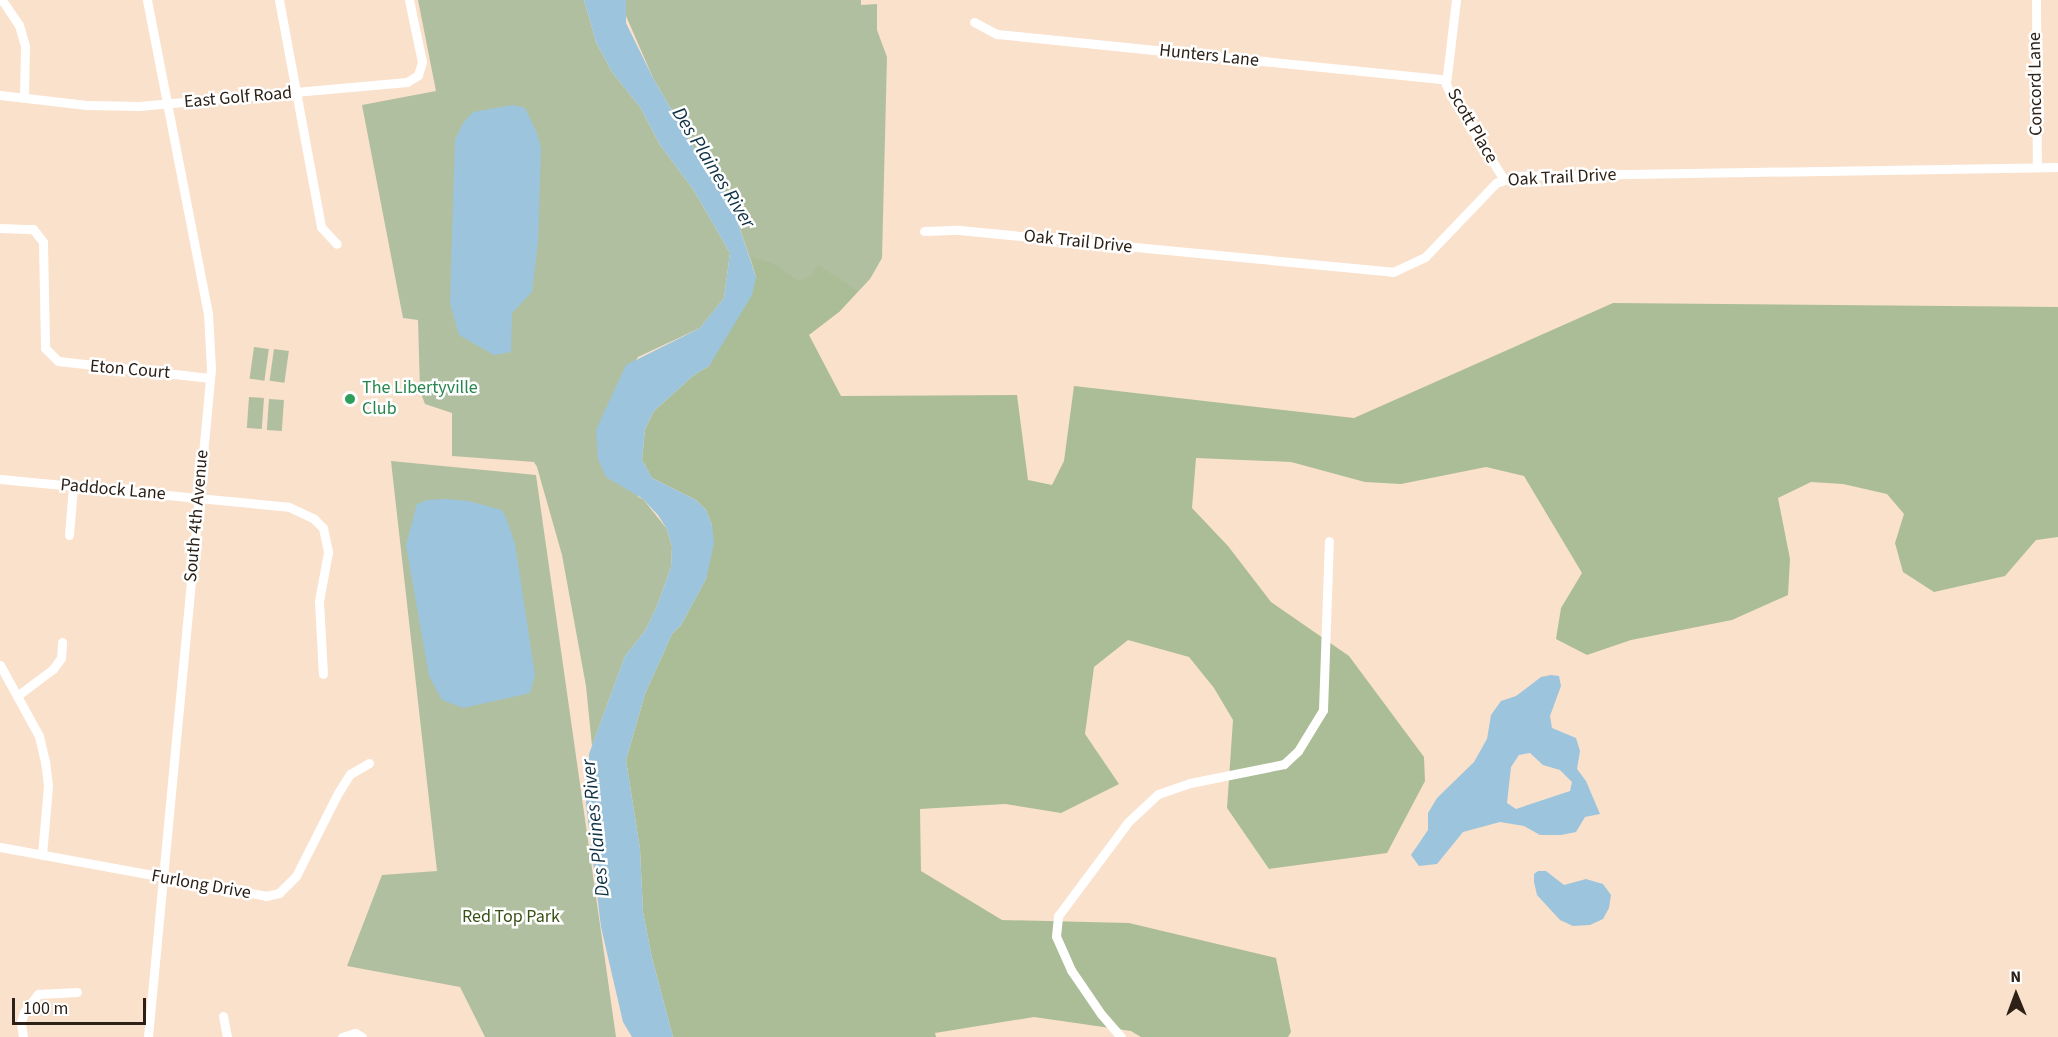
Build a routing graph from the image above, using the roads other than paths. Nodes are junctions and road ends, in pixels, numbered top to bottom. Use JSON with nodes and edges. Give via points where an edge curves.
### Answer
{"nodes":[{"id":1,"x":3,"y":0,"type":"edge"},
{"id":2,"x":147,"y":0,"type":"edge"},
{"id":3,"x":279,"y":0,"type":"edge"},
{"id":4,"x":409,"y":0,"type":"edge"},
{"id":5,"x":1456,"y":0,"type":"edge"},
{"id":6,"x":2036,"y":0,"type":"edge"},
{"id":7,"x":974,"y":22,"type":"dead end"},
{"id":8,"x":1446,"y":80,"type":"junction"},
{"id":9,"x":296,"y":92,"type":"junction"},
{"id":10,"x":0,"y":94,"type":"edge"},
{"id":11,"x":24,"y":98,"type":"junction"},
{"id":12,"x":168,"y":104,"type":"junction"},
{"id":13,"x":2037,"y":167,"type":"junction"},
{"id":14,"x":2058,"y":167,"type":"edge"},
{"id":15,"x":1503,"y":178,"type":"junction"},
{"id":16,"x":45,"y":225,"type":"dead end"},
{"id":17,"x":0,"y":228,"type":"edge"},
{"id":18,"x":924,"y":231,"type":"dead end"},
{"id":19,"x":38,"y":234,"type":"junction"},
{"id":20,"x":337,"y":244,"type":"dead end"},
{"id":21,"x":210,"y":378,"type":"junction"},
{"id":22,"x":0,"y":479,"type":"edge"},
{"id":23,"x":73,"y":486,"type":"junction"},
{"id":24,"x":199,"y":498,"type":"junction"},
{"id":25,"x":69,"y":535,"type":"dead end"},
{"id":26,"x":1329,"y":541,"type":"dead end"},
{"id":27,"x":62,"y":642,"type":"dead end"},
{"id":28,"x":0,"y":665,"type":"edge"},
{"id":29,"x":322,"y":674,"type":"dead end"},
{"id":30,"x":17,"y":696,"type":"junction"},
{"id":31,"x":369,"y":763,"type":"dead end"},
{"id":32,"x":0,"y":847,"type":"edge"},
{"id":33,"x":42,"y":855,"type":"junction"},
{"id":34,"x":162,"y":878,"type":"junction"},
{"id":35,"x":77,"y":992,"type":"dead end"},
{"id":36,"x":224,"y":1016,"type":"dead end"},
{"id":37,"x":23,"y":1037,"type":"edge"},
{"id":38,"x":148,"y":1037,"type":"edge"},
{"id":39,"x":227,"y":1037,"type":"edge"},
{"id":40,"x":342,"y":1037,"type":"edge"},
{"id":41,"x":362,"y":1037,"type":"edge"},
{"id":42,"x":1121,"y":1037,"type":"edge"}],
"edges":[{"from":1,"to":11,"type":"street","via":[[19,25],[25,46]]},
{"from":2,"to":12,"type":"street","name":"South 4th Avenue"},
{"from":3,"to":9,"type":"street"},
{"from":4,"to":9,"type":"street","name":"East Golf Road","via":[[422,62],[414,79]]},
{"from":5,"to":8,"type":"street","name":"Scott Place"},
{"from":6,"to":13,"type":"street","name":"Concord Lane"},
{"from":7,"to":8,"type":"street","name":"Hunters Lane","via":[[997,34]]},
{"from":8,"to":15,"type":"street","name":"Scott Place","via":[[1451,96]]},
{"from":9,"to":12,"type":"street","name":"East Golf Road"},
{"from":9,"to":20,"type":"street","via":[[321,227]]},
{"from":10,"to":11,"type":"street","name":"East Golf Road"},
{"from":11,"to":12,"type":"street","name":"East Golf Road","via":[[87,105]]},
{"from":12,"to":21,"type":"street","name":"South 4th Avenue","via":[[208,313]]},
{"from":13,"to":14,"type":"street","name":"Oak Trail Drive"},
{"from":13,"to":15,"type":"street","name":"Oak Trail Drive"},
{"from":15,"to":18,"type":"street","name":"Oak Trail Drive","via":[[1425,257],[1393,272],[959,230]]},
{"from":16,"to":19,"type":"street"},
{"from":17,"to":19,"type":"street","via":[[33,229]]},
{"from":19,"to":21,"type":"street","name":"Eton Court","via":[[43,242],[45,348],[51,356],[69,364]]},
{"from":21,"to":24,"type":"street","name":"South 4th Avenue"},
{"from":22,"to":23,"type":"street","name":"Paddock Lane"},
{"from":23,"to":24,"type":"street","name":"Paddock Lane"},
{"from":23,"to":25,"type":"street"},
{"from":24,"to":29,"type":"street","name":"Paddock Lane","via":[[290,507],[314,518],[323,528],[328,552],[319,601]]},
{"from":24,"to":34,"type":"street","name":"South 4th Avenue"},
{"from":26,"to":42,"type":"street","via":[[1323,710],[1299,751],[1284,764],[1190,783],[1158,794],[1128,822],[1058,916],[1056,936],[1071,970]]},
{"from":27,"to":30,"type":"street","via":[[61,658],[53,669]]},
{"from":28,"to":30,"type":"street"},
{"from":30,"to":33,"type":"street","via":[[39,735],[45,761],[48,786]]},
{"from":31,"to":34,"type":"street","name":"Furlong Drive","via":[[350,774],[296,876],[279,893],[250,894]]},
{"from":32,"to":33,"type":"street","name":"Furlong Drive"},
{"from":33,"to":34,"type":"street","name":"Furlong Drive"},
{"from":34,"to":38,"type":"street","name":"South 4th Avenue"},
{"from":35,"to":37,"type":"street","via":[[38,994],[24,1012]]},
{"from":36,"to":39,"type":"street"},
{"from":40,"to":41,"type":"street","via":[[356,1033]]}]}
